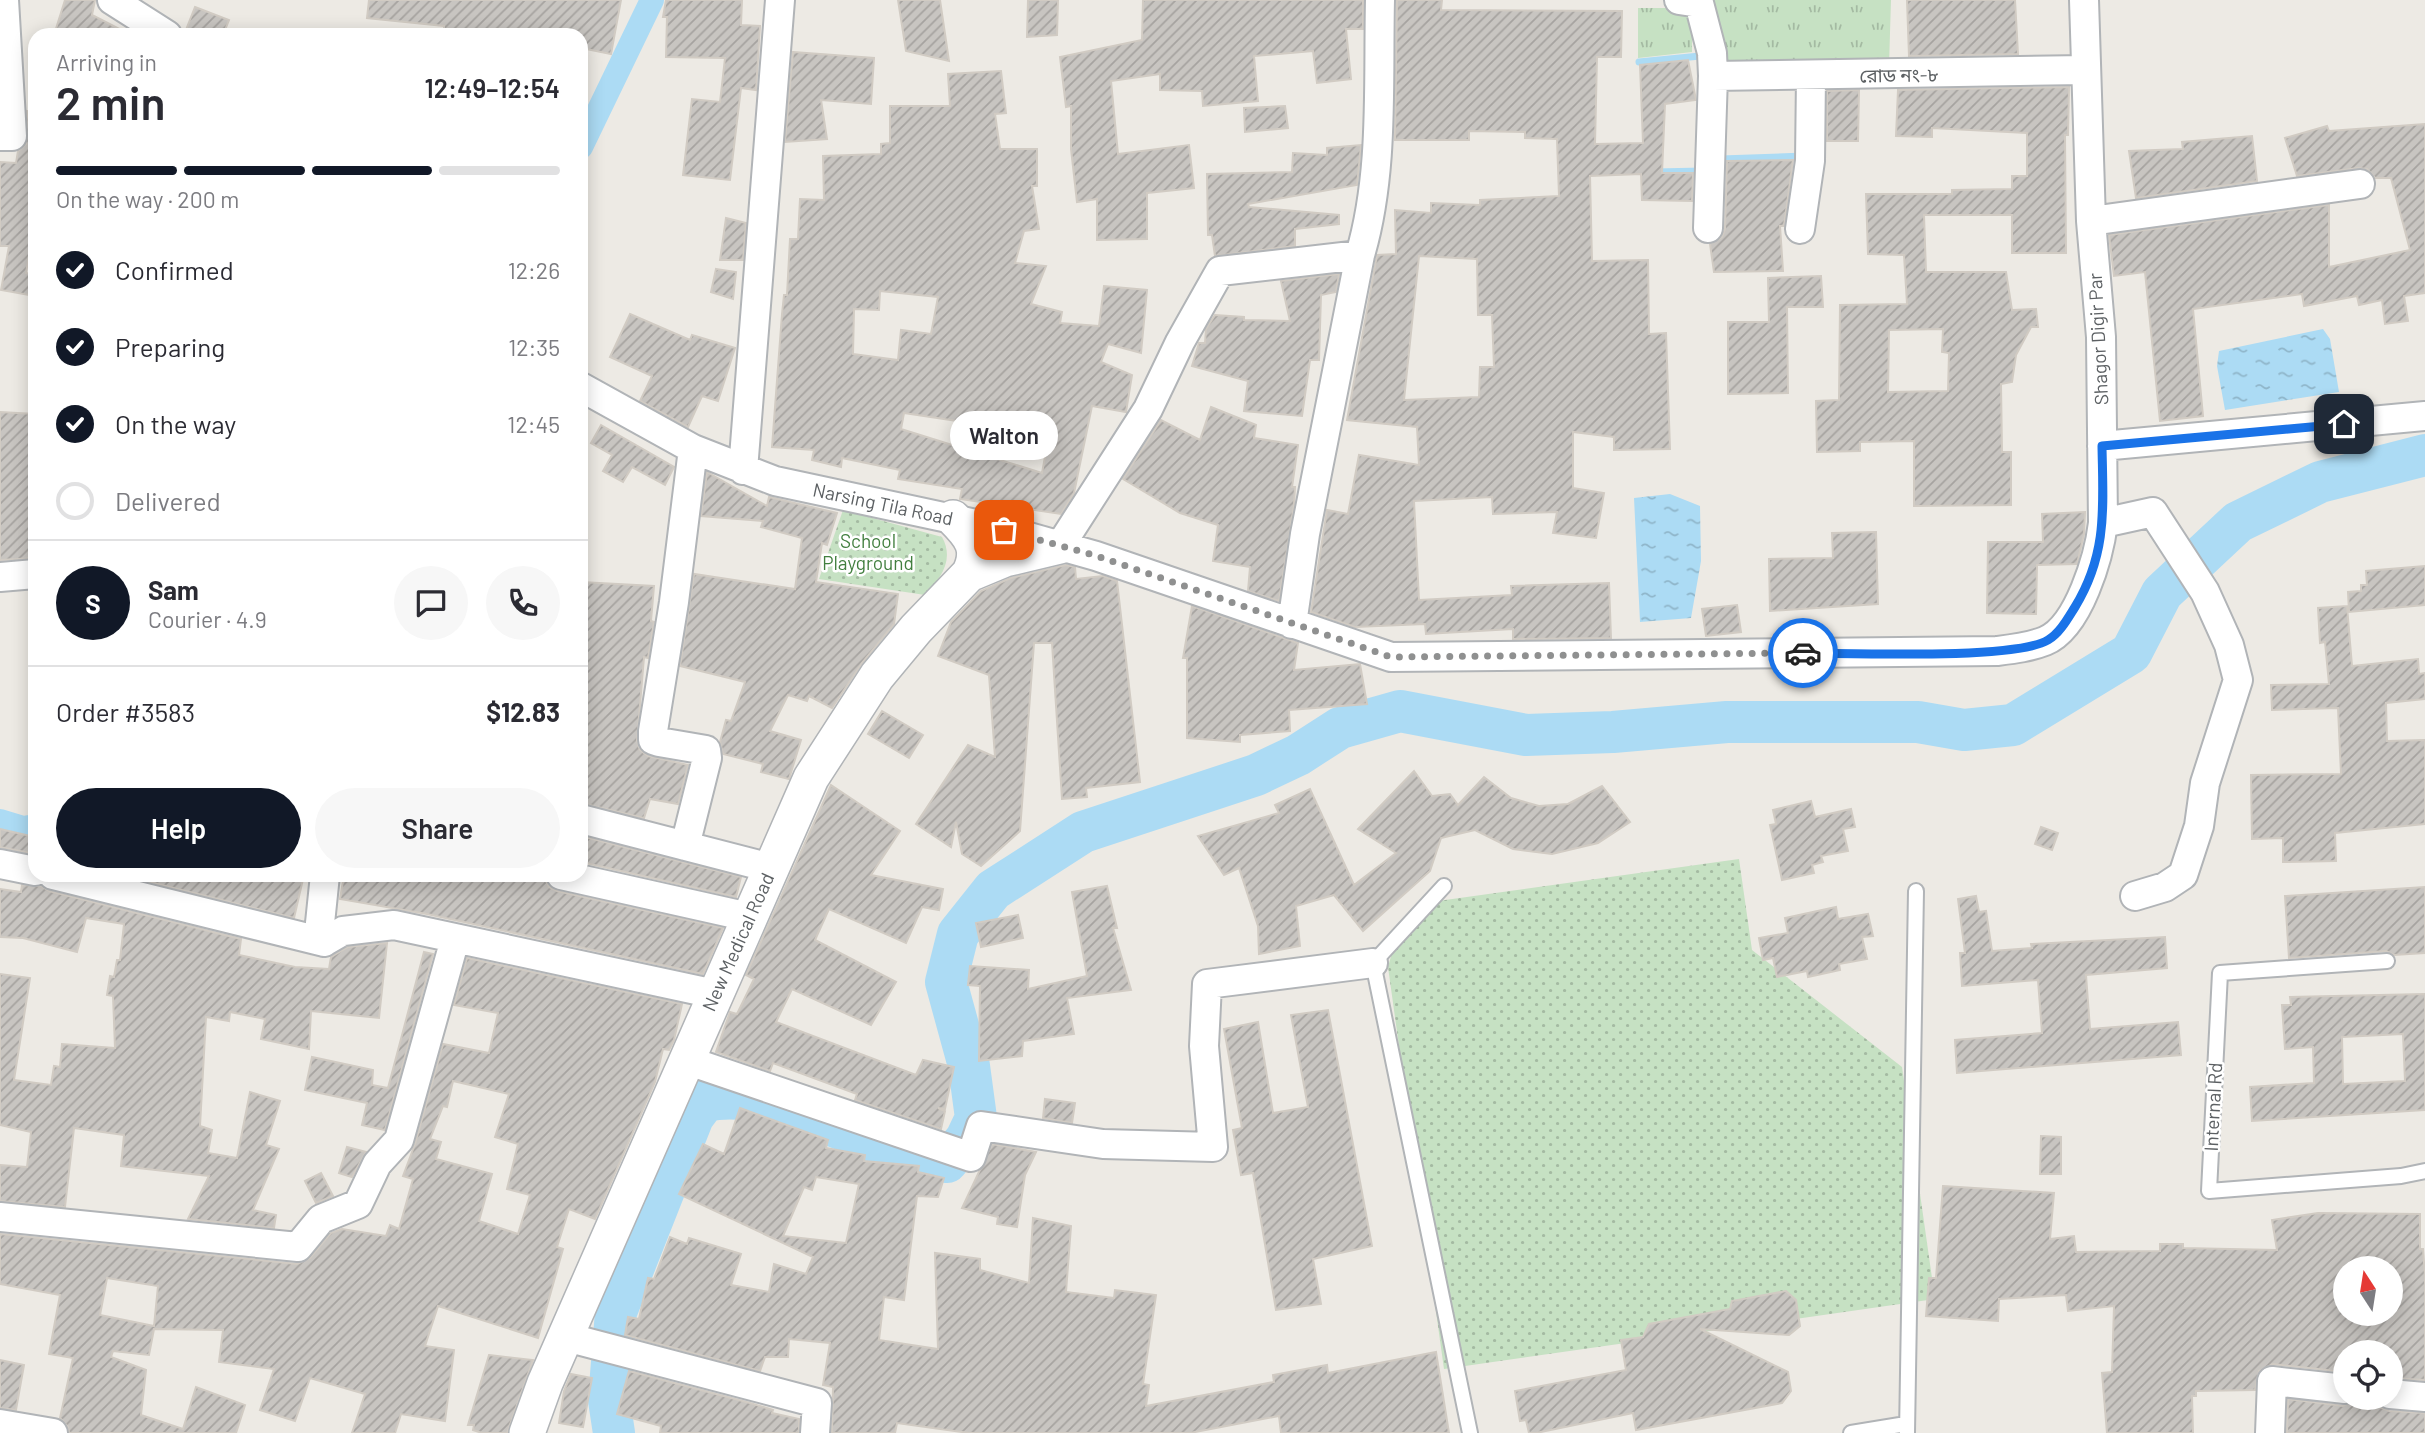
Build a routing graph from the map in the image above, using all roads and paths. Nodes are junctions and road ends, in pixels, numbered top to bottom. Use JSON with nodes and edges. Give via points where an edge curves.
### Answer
{"nodes":[{"id":1,"x":4,"y":0,"type":"edge"},
{"id":2,"x":112,"y":0,"type":"edge"},
{"id":3,"x":780,"y":0,"type":"edge"},
{"id":4,"x":1380,"y":0,"type":"edge"},
{"id":5,"x":1679,"y":0,"type":"edge"},
{"id":6,"x":2084,"y":0,"type":"edge"},
{"id":7,"x":156,"y":28,"type":"edge"},
{"id":8,"x":2085,"y":70,"type":"junction"},
{"id":9,"x":1713,"y":76,"type":"junction"},
{"id":10,"x":1811,"y":76,"type":"junction"},
{"id":11,"x":0,"y":136,"type":"edge"},
{"id":12,"x":2360,"y":184,"type":"dead end"},
{"id":13,"x":2091,"y":221,"type":"junction"},
{"id":14,"x":1708,"y":228,"type":"dead end"},
{"id":15,"x":1800,"y":229,"type":"dead end"},
{"id":16,"x":1360,"y":255,"type":"junction"},
{"id":17,"x":588,"y":391,"type":"edge"},
{"id":18,"x":2425,"y":416,"type":"edge"},
{"id":19,"x":2102,"y":446,"type":"junction"},
{"id":20,"x":693,"y":449,"type":"junction"},
{"id":21,"x":743,"y":470,"type":"junction"},
{"id":22,"x":953,"y":518,"type":"junction"},
{"id":23,"x":2103,"y":523,"type":"junction"},
{"id":24,"x":1060,"y":546,"type":"junction"},
{"id":25,"x":969,"y":574,"type":"junction"},
{"id":26,"x":28,"y":575,"type":"edge"},
{"id":27,"x":0,"y":577,"type":"edge"},
{"id":28,"x":1292,"y":624,"type":"junction"},
{"id":29,"x":2025,"y":646,"type":"joint"},
{"id":30,"x":588,"y":821,"type":"edge"},
{"id":31,"x":685,"y":846,"type":"junction"},
{"id":32,"x":0,"y":864,"type":"edge"},
{"id":33,"x":771,"y":868,"type":"junction"},
{"id":34,"x":28,"y":870,"type":"edge"},
{"id":35,"x":588,"y":881,"type":"edge"},
{"id":36,"x":81,"y":882,"type":"edge"},
{"id":37,"x":323,"y":882,"type":"edge"},
{"id":38,"x":1444,"y":886,"type":"dead end"},
{"id":39,"x":1916,"y":891,"type":"dead end"},
{"id":40,"x":2135,"y":896,"type":"dead end"},
{"id":41,"x":749,"y":917,"type":"junction"},
{"id":42,"x":455,"y":939,"type":"junction"},
{"id":43,"x":324,"y":943,"type":"junction"},
{"id":44,"x":2387,"y":961,"type":"dead end"},
{"id":45,"x":1373,"y":963,"type":"junction"},
{"id":46,"x":715,"y":994,"type":"junction"},
{"id":47,"x":686,"y":1060,"type":"junction"},
{"id":48,"x":2425,"y":1171,"type":"edge"},
{"id":49,"x":0,"y":1217,"type":"edge"},
{"id":50,"x":566,"y":1337,"type":"junction"},
{"id":51,"x":2333,"y":1388,"type":"edge"},
{"id":52,"x":2403,"y":1395,"type":"edge"},
{"id":53,"x":2425,"y":1397,"type":"edge"},
{"id":54,"x":0,"y":1424,"type":"edge"},
{"id":55,"x":1907,"y":1429,"type":"edge"},
{"id":56,"x":53,"y":1433,"type":"edge"},
{"id":57,"x":527,"y":1433,"type":"edge"},
{"id":58,"x":815,"y":1433,"type":"edge"},
{"id":59,"x":1470,"y":1433,"type":"edge"},
{"id":60,"x":1851,"y":1433,"type":"edge"},
{"id":61,"x":2270,"y":1433,"type":"edge"}],
"edges":[{"from":1,"to":11,"type":"street","via":[[12,136]]},
{"from":2,"to":7,"type":"street"},
{"from":3,"to":21,"type":"street"},
{"from":4,"to":16,"type":"street","via":[[1376,170]]},
{"from":5,"to":9,"type":"street","via":[[1699,3]]},
{"from":6,"to":8,"type":"street","name":"Shagor Digir Par"},
{"from":8,"to":10,"type":"street","name":"রোড নং-৮"},
{"from":8,"to":13,"type":"street","name":"Shagor Digir Par"},
{"from":9,"to":10,"type":"street","name":"রোড নং-৮"},
{"from":9,"to":14,"type":"street"},
{"from":10,"to":15,"type":"street","via":[[1810,162]]},
{"from":12,"to":13,"type":"street"},
{"from":13,"to":19,"type":"street","name":"Shagor Digir Par","via":[[2101,337]]},
{"from":16,"to":24,"type":"street","via":[[1220,271],[1148,409]]},
{"from":16,"to":28,"type":"street","via":[[1305,534]]},
{"from":17,"to":20,"type":"street","name":"Narsing Tila Road"},
{"from":18,"to":19,"type":"street"},
{"from":19,"to":23,"type":"street","name":"Shagor Digir Par"},
{"from":20,"to":21,"type":"street","name":"Narsing Tila Road"},
{"from":20,"to":31,"type":"street","via":[[653,731],[653,740],[659,743],[706,750]]},
{"from":21,"to":22,"type":"street","name":"Narsing Tila Road","via":[[775,481]]},
{"from":22,"to":24,"type":"street","name":"Narsing Tila Road"},
{"from":22,"to":25,"type":"street","via":[[974,542],[976,558]]},
{"from":23,"to":29,"type":"street","name":"Shagor Digir Par","via":[[2100,552],[2090,579],[2064,623],[2048,640]]},
{"from":23,"to":40,"type":"street","via":[[2153,512],[2205,592],[2229,645],[2238,680],[2205,783],[2199,826],[2183,875],[2165,887]]},
{"from":24,"to":25,"type":"street","name":"New Medical Road","via":[[1005,559]]},
{"from":24,"to":28,"type":"street","name":"Narsing Tila Road"},
{"from":25,"to":33,"type":"street","name":"New Medical Road","via":[[898,650],[849,716],[811,778]]},
{"from":26,"to":27,"type":"street"},
{"from":28,"to":29,"type":"street","name":"Narsing Tila Road","via":[[1391,657],[1997,651]]},
{"from":30,"to":31,"type":"street"},
{"from":31,"to":33,"type":"street"},
{"from":32,"to":34,"type":"street"},
{"from":33,"to":41,"type":"street","name":"New Medical Road"},
{"from":35,"to":41,"type":"street"},
{"from":36,"to":43,"type":"street"},
{"from":37,"to":43,"type":"street","via":[[320,923]]},
{"from":38,"to":45,"type":"lane"},
{"from":39,"to":55,"type":"lane"},
{"from":41,"to":46,"type":"street","name":"New Medical Road"},
{"from":42,"to":43,"type":"street","via":[[394,925],[343,931]]},
{"from":42,"to":46,"type":"street"},
{"from":42,"to":49,"type":"street","via":[[399,1140],[377,1164],[358,1204],[321,1219],[298,1247]]},
{"from":44,"to":48,"type":"lane","name":"Internal Rd","via":[[2220,973],[2209,1191]]},
{"from":45,"to":47,"type":"street","via":[[1207,984],[1204,1046],[1213,1147],[1103,1144],[981,1126],[971,1157]]},
{"from":45,"to":59,"type":"lane"},
{"from":46,"to":47,"type":"street","name":"New Medical Road"},
{"from":47,"to":50,"type":"street","name":"New Medical Road"},
{"from":50,"to":57,"type":"street","name":"New Medical Road"},
{"from":50,"to":58,"type":"street","via":[[817,1403]]},
{"from":51,"to":61,"type":"street","via":[[2272,1381]]},
{"from":52,"to":53,"type":"street"},
{"from":54,"to":56,"type":"street"},
{"from":55,"to":60,"type":"lane"}]}
